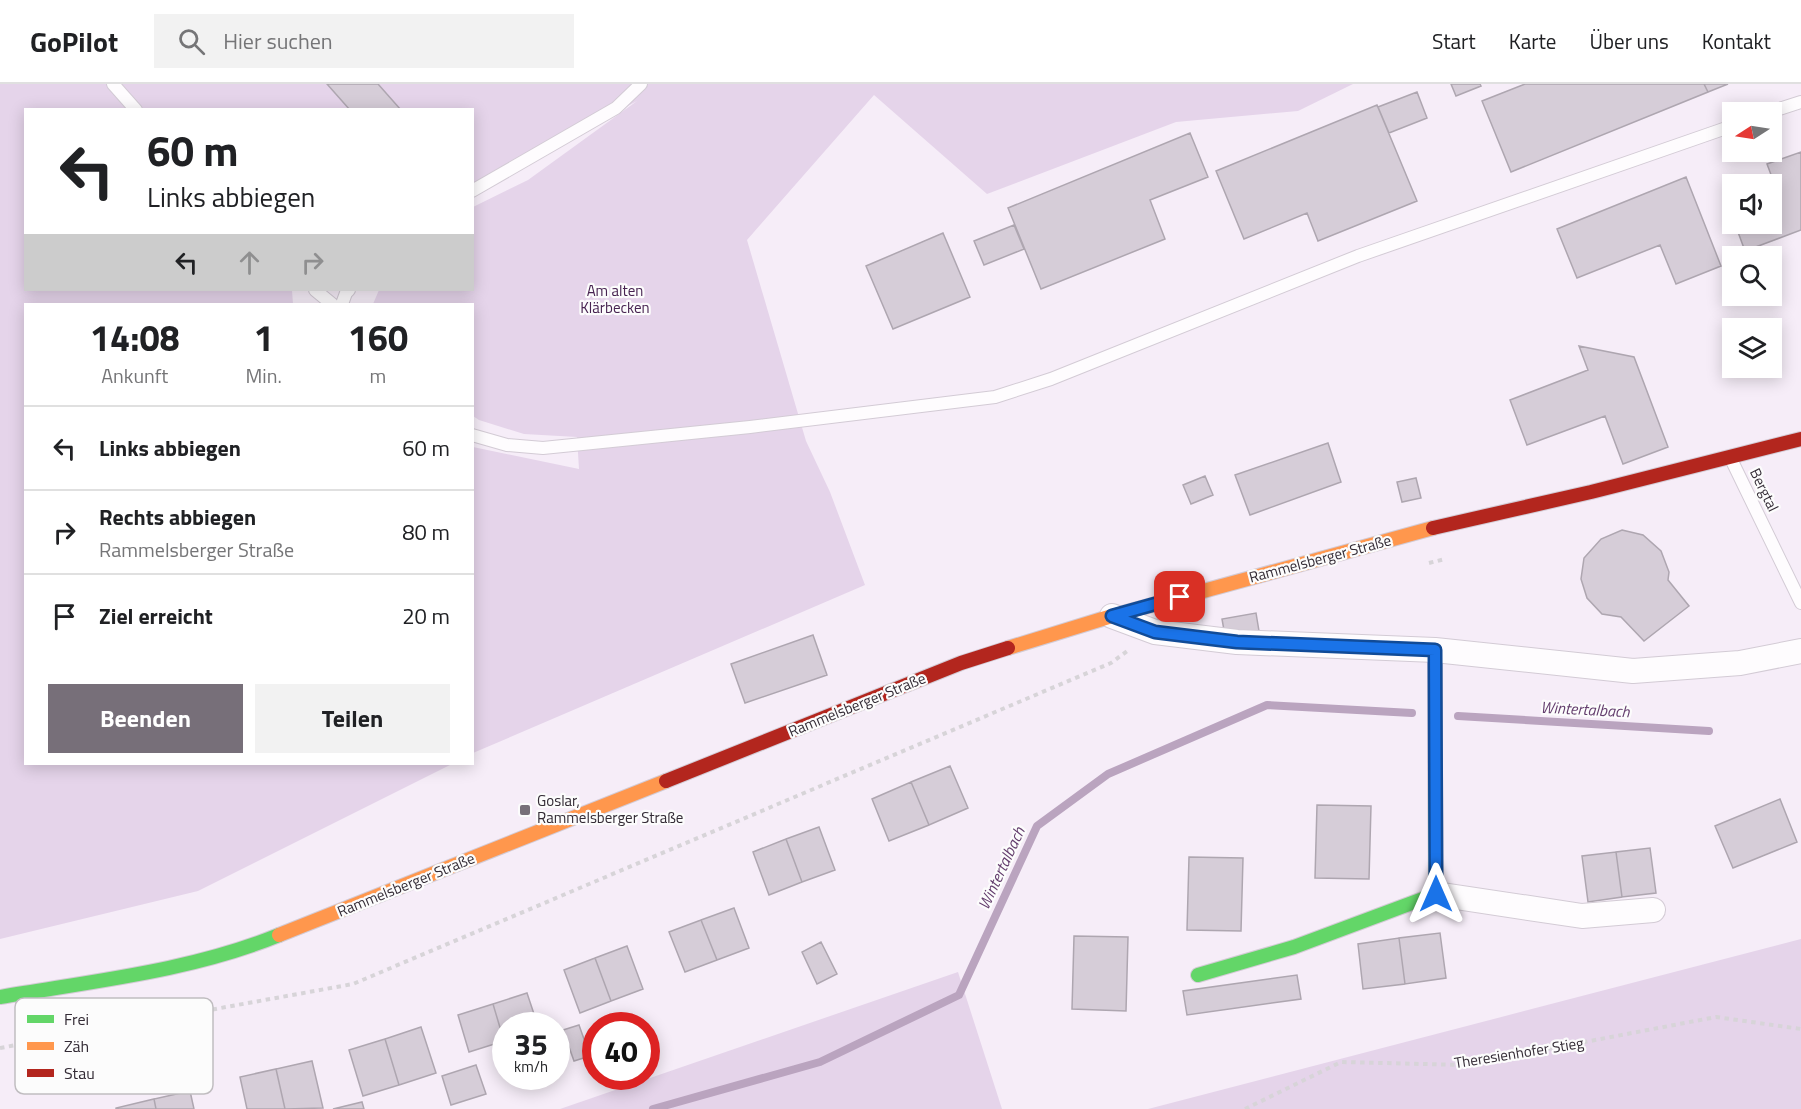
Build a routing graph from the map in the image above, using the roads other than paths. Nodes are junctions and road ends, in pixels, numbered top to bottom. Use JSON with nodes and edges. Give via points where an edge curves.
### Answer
{"nodes":[{"id":1,"x":113,"y":84,"type":"edge"},
{"id":2,"x":641,"y":84,"type":"edge"},
{"id":3,"x":1801,"y":102,"type":"edge"},
{"id":4,"x":134,"y":108,"type":"edge"},
{"id":5,"x":1782,"y":108,"type":"edge"},
{"id":6,"x":1722,"y":129,"type":"edge"},
{"id":7,"x":474,"y":190,"type":"edge"},
{"id":8,"x":316,"y":291,"type":"edge"},
{"id":9,"x":331,"y":303,"type":"edge"},
{"id":10,"x":474,"y":436,"type":"edge"},
{"id":11,"x":1801,"y":439,"type":"edge"},
{"id":12,"x":1730,"y":458,"type":"junction"},
{"id":13,"x":1801,"y":603,"type":"edge"},
{"id":14,"x":1112,"y":616,"type":"junction"},
{"id":15,"x":1435,"y":650,"type":"junction"},
{"id":16,"x":1801,"y":651,"type":"edge"},
{"id":17,"x":1436,"y":894,"type":"junction"},
{"id":18,"x":1653,"y":910,"type":"dead end"},
{"id":19,"x":1198,"y":975,"type":"dead end"},
{"id":20,"x":0,"y":997,"type":"edge"}],
"edges":[{"from":1,"to":4,"type":"lane"},
{"from":2,"to":7,"type":"lane","via":[[616,108]]},
{"from":3,"to":5,"type":"lane"},
{"from":6,"to":10,"type":"lane","via":[[1358,256],[1051,379],[994,397],[543,448],[507,445]]},
{"from":8,"to":9,"type":"lane"},
{"from":11,"to":12,"type":"street","name":"Bergtal"},
{"from":12,"to":13,"type":"lane","name":"Bergtal"},
{"from":12,"to":14,"type":"street","name":"Rammelsberger Straße","via":[[1429,529]]},
{"from":14,"to":15,"type":"street","via":[[1155,632],[1237,642]]},
{"from":14,"to":20,"type":"street","name":"Rammelsberger Straße","via":[[961,663],[245,949],[137,974]]},
{"from":15,"to":16,"type":"street","via":[[1633,671],[1740,663]]},
{"from":15,"to":17,"type":"street"},
{"from":17,"to":18,"type":"street","via":[[1582,916]]},
{"from":17,"to":19,"type":"street","via":[[1294,947]]}]}
